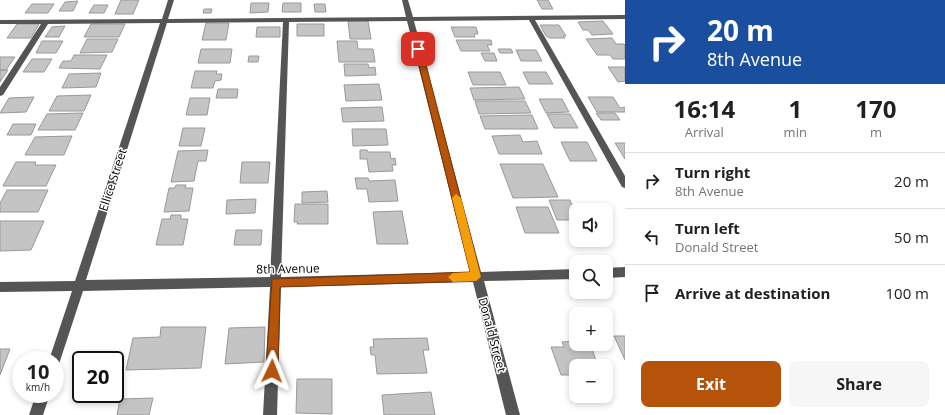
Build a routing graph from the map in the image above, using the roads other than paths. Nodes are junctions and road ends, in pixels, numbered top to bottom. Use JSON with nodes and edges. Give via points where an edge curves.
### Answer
{"nodes":[{"id":1,"x":171,"y":0,"type":"edge"},
{"id":2,"x":405,"y":0,"type":"edge"},
{"id":3,"x":532,"y":18,"type":"junction"},
{"id":4,"x":625,"y":18,"type":"edge"},
{"id":5,"x":410,"y":19,"type":"junction"},
{"id":6,"x":286,"y":20,"type":"junction"},
{"id":7,"x":164,"y":21,"type":"junction"},
{"id":8,"x":0,"y":22,"type":"edge"},
{"id":9,"x":46,"y":22,"type":"junction"},
{"id":10,"x":0,"y":93,"type":"edge"},
{"id":11,"x":625,"y":184,"type":"edge"},
{"id":12,"x":625,"y":272,"type":"edge"},
{"id":13,"x":613,"y":273,"type":"edge"},
{"id":14,"x":569,"y":274,"type":"edge"},
{"id":15,"x":476,"y":277,"type":"junction"},
{"id":16,"x":275,"y":282,"type":"junction"},
{"id":17,"x":80,"y":285,"type":"junction"},
{"id":18,"x":0,"y":287,"type":"edge"},
{"id":19,"x":58,"y":351,"type":"edge"},
{"id":20,"x":40,"y":403,"type":"edge"},
{"id":21,"x":36,"y":415,"type":"edge"},
{"id":22,"x":270,"y":415,"type":"edge"},
{"id":23,"x":513,"y":415,"type":"edge"}],
"edges":[{"from":1,"to":7,"type":"street","name":"Ellice Street"},
{"from":2,"to":5,"type":"street","name":"Donald Street"},
{"from":3,"to":4,"type":"street"},
{"from":3,"to":5,"type":"street"},
{"from":3,"to":11,"type":"street"},
{"from":5,"to":6,"type":"street"},
{"from":5,"to":15,"type":"street","name":"Donald Street"},
{"from":6,"to":7,"type":"street"},
{"from":6,"to":16,"type":"street"},
{"from":7,"to":9,"type":"street"},
{"from":7,"to":17,"type":"street","name":"Ellice Street"},
{"from":8,"to":9,"type":"street"},
{"from":9,"to":10,"type":"street"},
{"from":12,"to":13,"type":"street"},
{"from":14,"to":15,"type":"street","name":"8th Avenue"},
{"from":15,"to":16,"type":"street","name":"8th Avenue"},
{"from":15,"to":23,"type":"street","name":"Donald Street"},
{"from":16,"to":17,"type":"street","name":"8th Avenue"},
{"from":16,"to":22,"type":"street"},
{"from":17,"to":18,"type":"street","name":"8th Avenue"},
{"from":17,"to":19,"type":"street","name":"Ellice Street"},
{"from":20,"to":21,"type":"street"}]}
